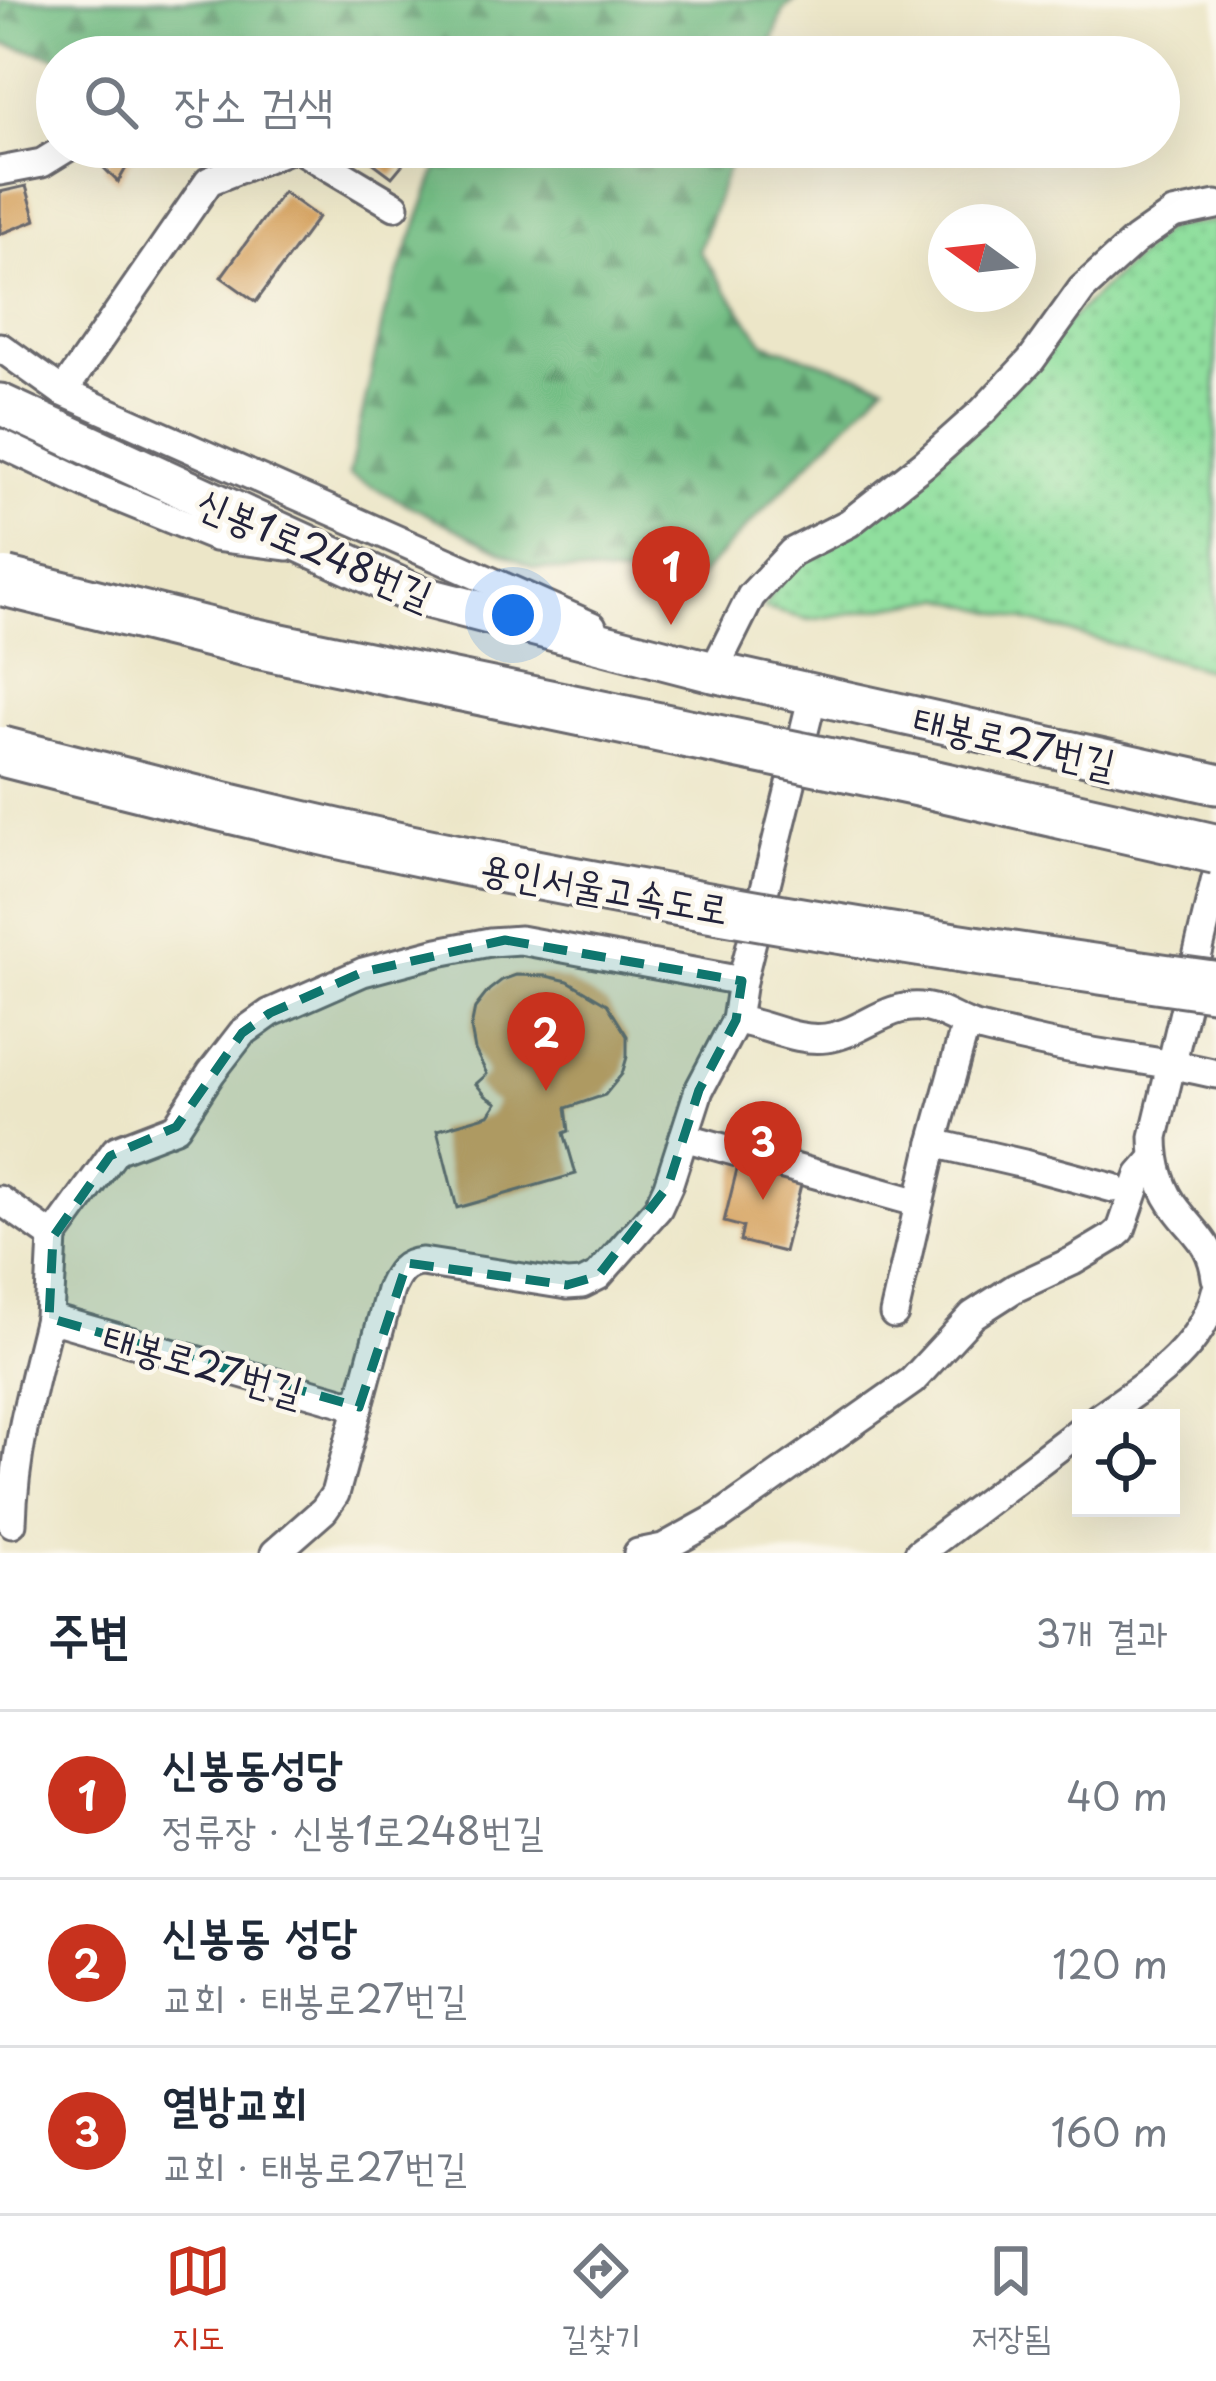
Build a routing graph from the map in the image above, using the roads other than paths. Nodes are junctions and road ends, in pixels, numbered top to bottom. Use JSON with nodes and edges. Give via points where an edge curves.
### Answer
{"nodes":[{"id":1,"x":36,"y":164,"type":"edge"},
{"id":2,"x":242,"y":168,"type":"edge"},
{"id":3,"x":330,"y":168,"type":"edge"},
{"id":4,"x":0,"y":171,"type":"edge"},
{"id":5,"x":1216,"y":205,"type":"edge"},
{"id":6,"x":394,"y":206,"type":"dead end"},
{"id":7,"x":0,"y":347,"type":"edge"},
{"id":8,"x":63,"y":392,"type":"junction"},
{"id":9,"x":0,"y":404,"type":"edge"},
{"id":10,"x":0,"y":443,"type":"edge"},
{"id":11,"x":319,"y":550,"type":"junction"},
{"id":12,"x":6,"y":582,"type":"dead end"},
{"id":13,"x":673,"y":662,"type":"junction"},
{"id":14,"x":713,"y":671,"type":"junction"},
{"id":15,"x":813,"y":694,"type":"junction"},
{"id":16,"x":0,"y":752,"type":"edge"},
{"id":17,"x":1216,"y":784,"type":"edge"},
{"id":18,"x":1216,"y":849,"type":"edge"},
{"id":19,"x":1216,"y":878,"type":"edge"},
{"id":20,"x":742,"y":981,"type":"junction"},
{"id":21,"x":1216,"y":986,"type":"edge"},
{"id":22,"x":736,"y":1020,"type":"junction"},
{"id":23,"x":966,"y":1024,"type":"junction"},
{"id":24,"x":1169,"y":1062,"type":"junction"},
{"id":25,"x":1216,"y":1074,"type":"edge"},
{"id":26,"x":684,"y":1137,"type":"junction"},
{"id":27,"x":934,"y":1143,"type":"junction"},
{"id":28,"x":1154,"y":1159,"type":"junction"},
{"id":29,"x":1113,"y":1188,"type":"dead end"},
{"id":30,"x":0,"y":1200,"type":"edge"},
{"id":31,"x":919,"y":1203,"type":"junction"},
{"id":32,"x":53,"y":1237,"type":"junction"},
{"id":33,"x":1216,"y":1278,"type":"edge"},
{"id":34,"x":1216,"y":1291,"type":"edge"},
{"id":35,"x":894,"y":1314,"type":"dead end"},
{"id":36,"x":50,"y":1318,"type":"junction"},
{"id":37,"x":359,"y":1407,"type":"junction"},
{"id":38,"x":1110,"y":1409,"type":"edge"},
{"id":39,"x":1072,"y":1437,"type":"edge"},
{"id":40,"x":12,"y":1523,"type":"dead end"},
{"id":41,"x":275,"y":1553,"type":"edge"},
{"id":42,"x":638,"y":1553,"type":"edge"},
{"id":43,"x":919,"y":1553,"type":"edge"}],
"edges":[{"from":1,"to":4,"type":"street"},
{"from":2,"to":8,"type":"street","via":[[209,181]]},
{"from":3,"to":6,"type":"street"},
{"from":5,"to":14,"type":"street","via":[[1173,214],[1136,240],[1082,289],[983,411],[849,523],[792,552],[751,596]]},
{"from":7,"to":8,"type":"street"},
{"from":8,"to":13,"type":"street"},
{"from":9,"to":11,"type":"street","name":"신봉1로248번길"},
{"from":10,"to":11,"type":"street","via":[[215,537]]},
{"from":11,"to":13,"type":"street","name":"신봉1로248번길","via":[[416,595]]},
{"from":12,"to":18,"type":"highway","bridge":true,"via":[[240,640]]},
{"from":13,"to":14,"type":"street","name":"신봉1로248번길"},
{"from":14,"to":15,"type":"street","name":"태봉로27번길"},
{"from":15,"to":17,"type":"street","name":"태봉로27번길"},
{"from":15,"to":20,"type":"street","name":"태봉로27번길"},
{"from":16,"to":21,"type":"highway","name":"용인서울고속도로","bridge":true,"via":[[461,860]]},
{"from":19,"to":24,"type":"street"},
{"from":20,"to":22,"type":"street","name":"태봉로27번길"},
{"from":20,"to":32,"type":"street","via":[[520,940],[363,972],[242,1033],[176,1127],[116,1150]]},
{"from":22,"to":23,"type":"street","via":[[818,1039],[911,1006]]},
{"from":22,"to":26,"type":"street","name":"태봉로27번길"},
{"from":23,"to":24,"type":"street"},
{"from":23,"to":27,"type":"street"},
{"from":24,"to":25,"type":"street"},
{"from":24,"to":28,"type":"street"},
{"from":26,"to":31,"type":"street"},
{"from":26,"to":37,"type":"street","name":"태봉로27번길","via":[[658,1208],[590,1282],[422,1262],[402,1268]]},
{"from":27,"to":29,"type":"street"},
{"from":27,"to":31,"type":"street"},
{"from":28,"to":33,"type":"street","via":[[1168,1198],[1205,1241]]},
{"from":28,"to":42,"type":"street","via":[[1113,1237],[973,1315],[912,1381],[718,1517]]},
{"from":30,"to":32,"type":"street"},
{"from":31,"to":35,"type":"street"},
{"from":32,"to":36,"type":"street","name":"태봉로27번길"},
{"from":34,"to":38,"type":"street","via":[[1197,1334],[1166,1369]]},
{"from":36,"to":37,"type":"street","name":"태봉로27번길"},
{"from":36,"to":40,"type":"street","name":"태봉로27번길","via":[[20,1434]]},
{"from":37,"to":41,"type":"street","name":"태봉로27번길","via":[[335,1493]]},
{"from":39,"to":43,"type":"street"}]}
